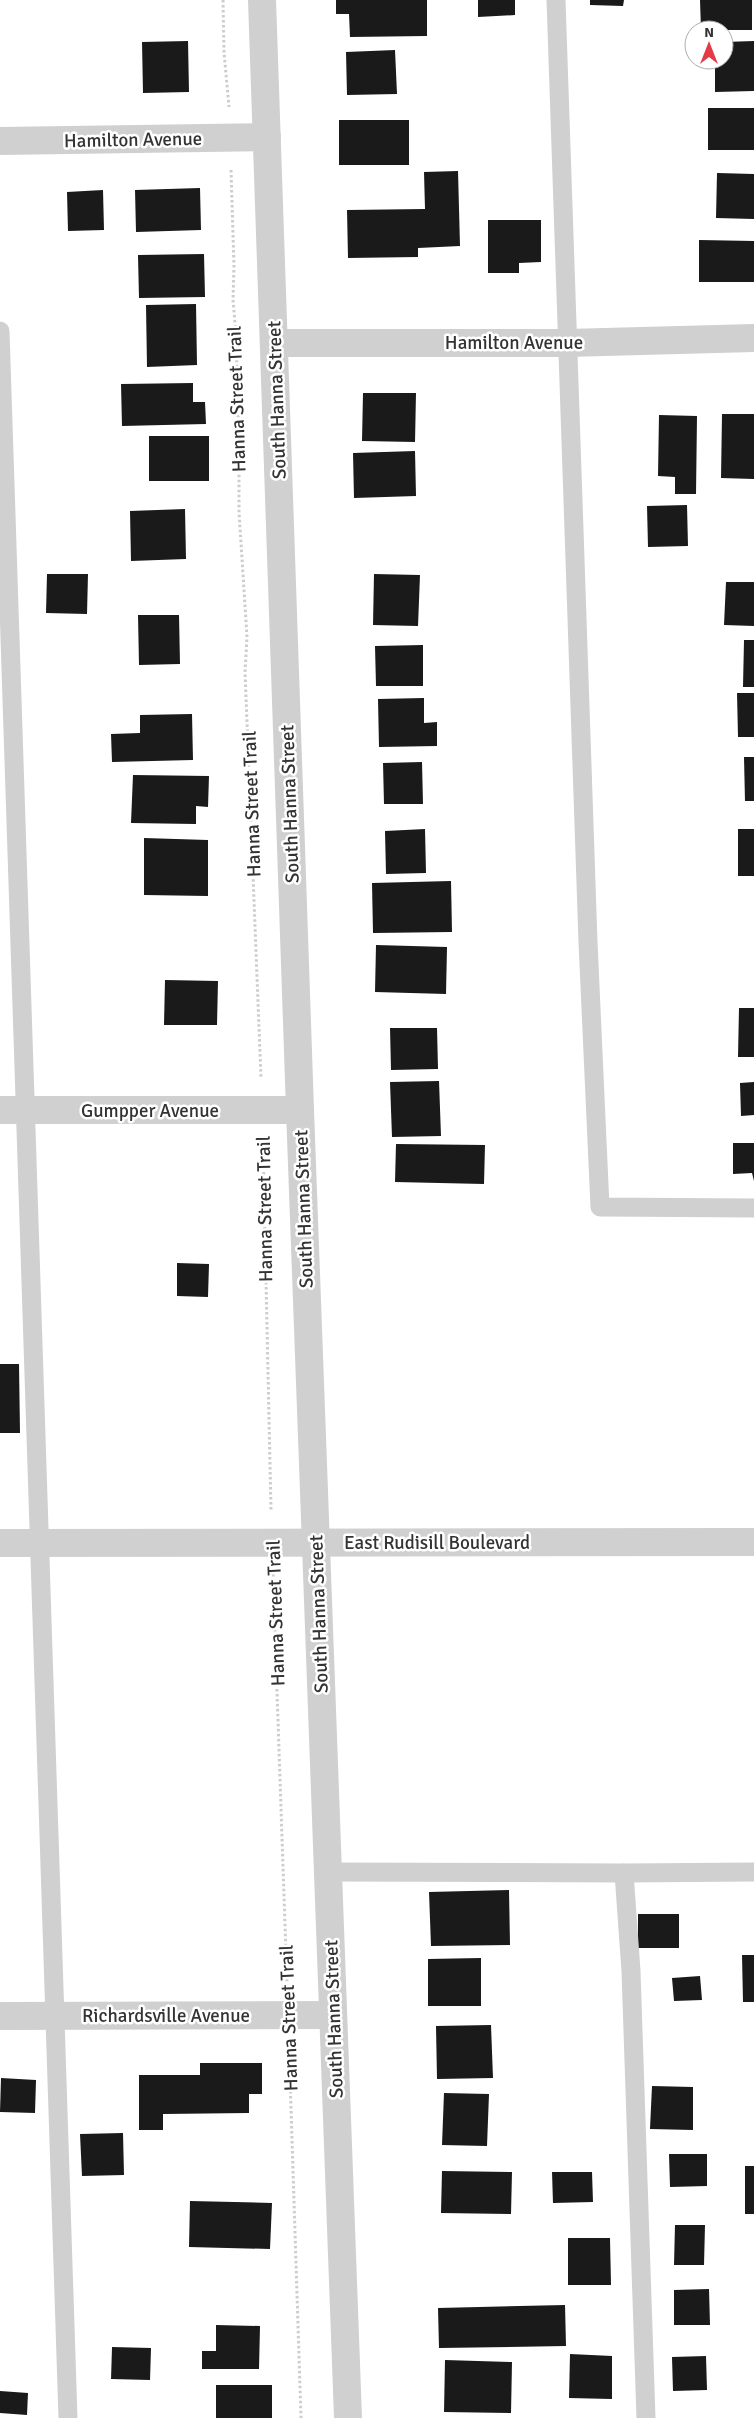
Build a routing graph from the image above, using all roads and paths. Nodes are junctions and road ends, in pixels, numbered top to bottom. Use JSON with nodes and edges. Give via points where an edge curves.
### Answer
{"nodes":[{"id":1,"x":224,"y":0,"type":"edge"},
{"id":2,"x":262,"y":0,"type":"edge"},
{"id":3,"x":556,"y":0,"type":"edge"},
{"id":4,"x":230,"y":137,"type":"junction"},
{"id":5,"x":266,"y":137,"type":"junction"},
{"id":6,"x":0,"y":141,"type":"edge"},
{"id":7,"x":0,"y":331,"type":"edge"},
{"id":8,"x":754,"y":338,"type":"edge"},
{"id":9,"x":274,"y":343,"type":"junction"},
{"id":10,"x":567,"y":343,"type":"junction"},
{"id":11,"x":0,"y":1110,"type":"edge"},
{"id":12,"x":27,"y":1110,"type":"junction"},
{"id":13,"x":262,"y":1110,"type":"junction"},
{"id":14,"x":300,"y":1110,"type":"junction"},
{"id":15,"x":754,"y":1208,"type":"edge"},
{"id":16,"x":754,"y":1542,"type":"edge"},
{"id":17,"x":0,"y":1543,"type":"edge"},
{"id":18,"x":39,"y":1543,"type":"junction"},
{"id":19,"x":272,"y":1543,"type":"junction"},
{"id":20,"x":315,"y":1543,"type":"junction"},
{"id":21,"x":327,"y":1872,"type":"junction"},
{"id":22,"x":754,"y":1872,"type":"edge"},
{"id":23,"x":624,"y":1873,"type":"junction"},
{"id":24,"x":288,"y":2015,"type":"junction"},
{"id":25,"x":333,"y":2015,"type":"junction"},
{"id":26,"x":0,"y":2016,"type":"edge"},
{"id":27,"x":55,"y":2016,"type":"junction"},
{"id":28,"x":68,"y":2418,"type":"edge"},
{"id":29,"x":301,"y":2418,"type":"edge"},
{"id":30,"x":348,"y":2418,"type":"edge"},
{"id":31,"x":646,"y":2418,"type":"edge"}],
"edges":[{"from":1,"to":4,"type":"path","name":"Hanna Street Trail"},
{"from":2,"to":5,"type":"street","name":"South Hanna Street"},
{"from":3,"to":10,"type":"lane"},
{"from":4,"to":5,"type":"street","name":"Hamilton Avenue"},
{"from":4,"to":6,"type":"street","name":"Hamilton Avenue"},
{"from":4,"to":13,"type":"path","name":"Hanna Street Trail","via":[[238,512],[247,637],[245,672]]},
{"from":5,"to":9,"type":"street","name":"South Hanna Street"},
{"from":7,"to":12,"type":"lane"},
{"from":8,"to":10,"type":"street","name":"Hamilton Avenue"},
{"from":9,"to":10,"type":"street","name":"Hamilton Avenue"},
{"from":9,"to":14,"type":"street","name":"South Hanna Street"},
{"from":10,"to":15,"type":"lane","via":[[600,1207]]},
{"from":11,"to":12,"type":"street","name":"Gumpper Avenue"},
{"from":12,"to":13,"type":"street","name":"Gumpper Avenue"},
{"from":12,"to":18,"type":"lane"},
{"from":13,"to":14,"type":"street","name":"Gumpper Avenue"},
{"from":13,"to":19,"type":"path","name":"Hanna Street Trail"},
{"from":14,"to":20,"type":"street","name":"South Hanna Street"},
{"from":16,"to":20,"type":"street","name":"East Rudisill Boulevard"},
{"from":17,"to":18,"type":"street","name":"East Rudisill Boulevard"},
{"from":18,"to":19,"type":"street","name":"East Rudisill Boulevard"},
{"from":18,"to":27,"type":"lane"},
{"from":19,"to":20,"type":"street","name":"East Rudisill Boulevard"},
{"from":19,"to":24,"type":"path","name":"Hanna Street Trail"},
{"from":20,"to":21,"type":"street","name":"South Hanna Street"},
{"from":21,"to":23,"type":"lane"},
{"from":21,"to":25,"type":"street","name":"South Hanna Street"},
{"from":22,"to":23,"type":"lane"},
{"from":23,"to":31,"type":"lane"},
{"from":24,"to":25,"type":"street","name":"Richardsville Avenue"},
{"from":24,"to":27,"type":"street","name":"Richardsville Avenue"},
{"from":24,"to":29,"type":"path","name":"Hanna Street Trail"},
{"from":25,"to":30,"type":"street","name":"South Hanna Street"},
{"from":26,"to":27,"type":"street","name":"Richardsville Avenue"},
{"from":27,"to":28,"type":"lane"}]}
